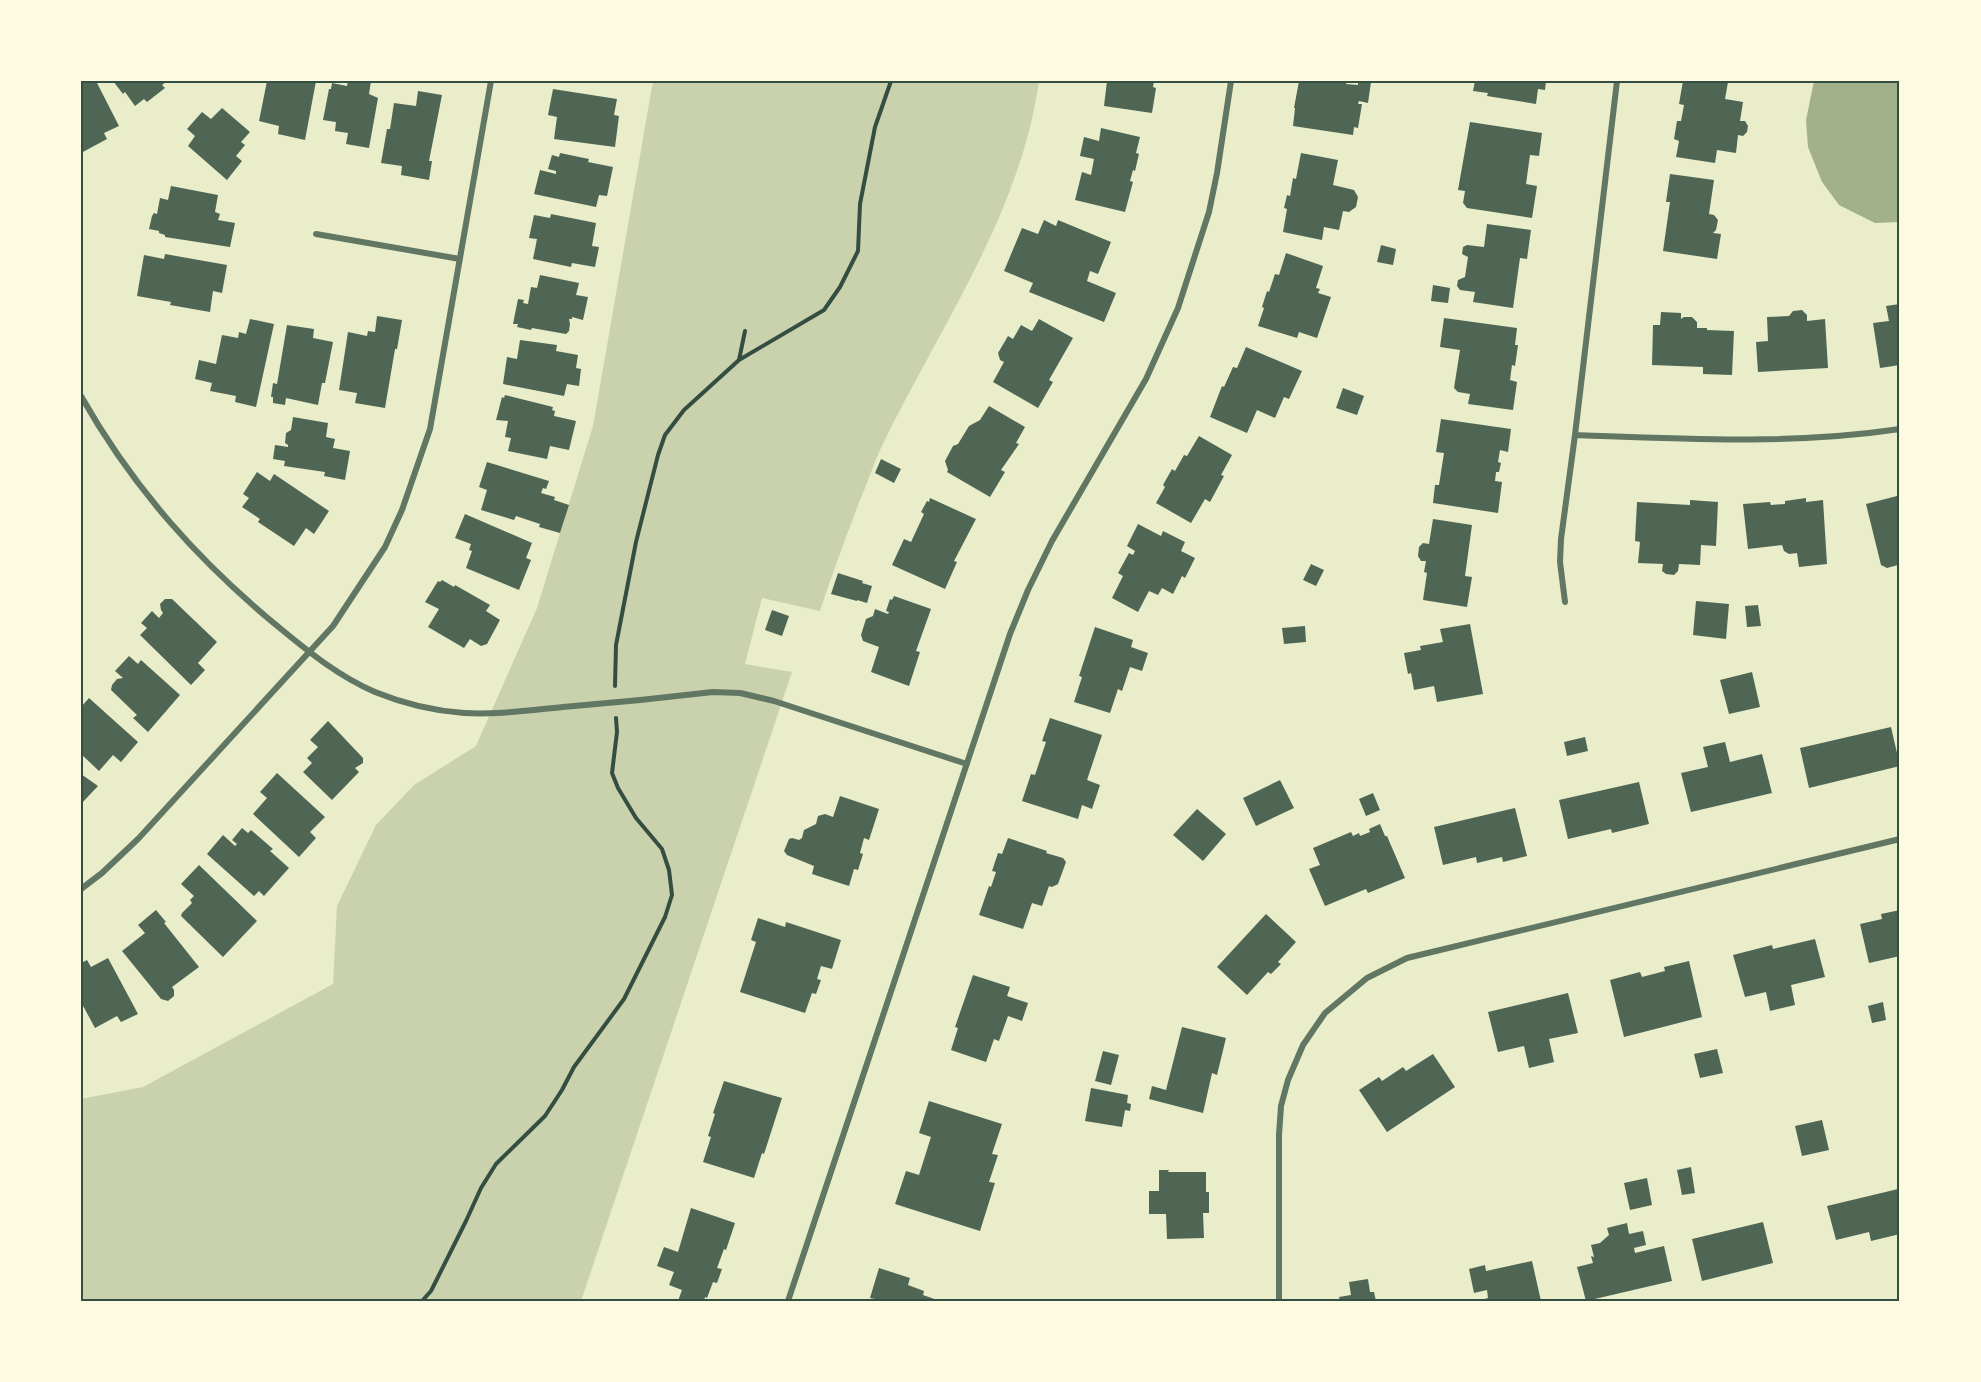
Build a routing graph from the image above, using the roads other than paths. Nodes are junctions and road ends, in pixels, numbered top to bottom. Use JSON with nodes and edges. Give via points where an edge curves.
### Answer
{"nodes":[{"id":1,"x":490,"y":81,"type":"edge"},
{"id":2,"x":1231,"y":81,"type":"edge"},
{"id":3,"x":1617,"y":81,"type":"edge"},
{"id":4,"x":316,"y":234,"type":"dead end"},
{"id":5,"x":460,"y":260,"type":"junction"},
{"id":6,"x":81,"y":396,"type":"edge"},
{"id":7,"x":1900,"y":429,"type":"edge"},
{"id":8,"x":1575,"y":435,"type":"junction"},
{"id":9,"x":1565,"y":602,"type":"dead end"},
{"id":10,"x":308,"y":652,"type":"junction"},
{"id":11,"x":967,"y":764,"type":"junction"},
{"id":12,"x":1900,"y":839,"type":"edge"},
{"id":13,"x":81,"y":889,"type":"edge"},
{"id":14,"x":788,"y":1301,"type":"edge"},
{"id":15,"x":1279,"y":1301,"type":"edge"}],
"edges":[{"from":1,"to":5,"type":"street"},
{"from":2,"to":11,"type":"street","via":[[1209,212],[1178,308],[1146,379],[1052,541],[1029,590],[1010,634]]},
{"from":3,"to":8,"type":"street"},
{"from":4,"to":5,"type":"street"},
{"from":5,"to":10,"type":"street","via":[[430,429],[402,510],[385,547],[333,626]]},
{"from":6,"to":10,"type":"street","via":[[144,492],[171,525],[239,595]]},
{"from":7,"to":8,"type":"street","via":[[1793,440]]},
{"from":8,"to":9,"type":"street","via":[[1561,539]]},
{"from":10,"to":11,"type":"street","via":[[375,692],[416,705],[463,713],[506,713],[713,692],[740,693]]},
{"from":10,"to":13,"type":"street","via":[[138,840]]},
{"from":11,"to":14,"type":"street"},
{"from":12,"to":15,"type":"street","via":[[1407,958],[1367,978],[1326,1013],[1303,1045],[1288,1080],[1279,1135]]}]}
